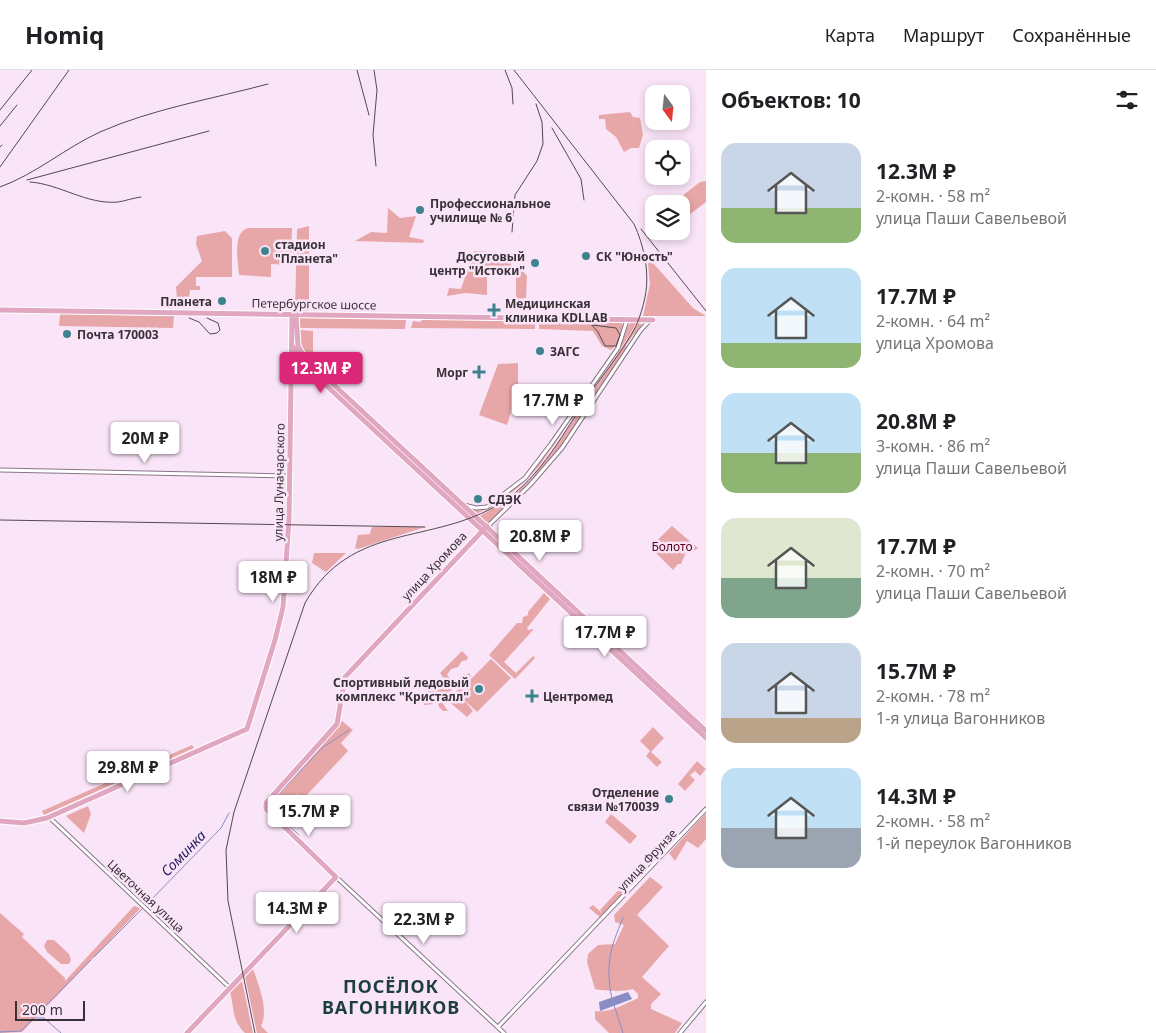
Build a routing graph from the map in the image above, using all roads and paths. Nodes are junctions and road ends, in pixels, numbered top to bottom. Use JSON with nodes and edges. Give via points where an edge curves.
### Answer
{"nodes":[{"id":1,"x":0,"y":309,"type":"edge"},
{"id":2,"x":295,"y":315,"type":"junction"},
{"id":3,"x":595,"y":319,"type":"junction"},
{"id":4,"x":628,"y":320,"type":"junction"},
{"id":5,"x":651,"y":320,"type":"joint"},
{"id":6,"x":620,"y":321,"type":"junction"},
{"id":7,"x":625,"y":329,"type":"junction"},
{"id":8,"x":292,"y":347,"type":"junction"},
{"id":9,"x":299,"y":354,"type":"junction"},
{"id":10,"x":301,"y":362,"type":"junction"},
{"id":11,"x":291,"y":364,"type":"junction"},
{"id":12,"x":384,"y":435,"type":"junction"},
{"id":13,"x":0,"y":470,"type":"edge"},
{"id":14,"x":290,"y":476,"type":"junction"},
{"id":15,"x":464,"y":505,"type":"junction"},
{"id":16,"x":485,"y":528,"type":"junction"},
{"id":17,"x":577,"y":615,"type":"junction"},
{"id":18,"x":706,"y":731,"type":"edge"},
{"id":19,"x":706,"y":738,"type":"edge"},
{"id":20,"x":706,"y":810,"type":"edge"},
{"id":21,"x":50,"y":817,"type":"junction"},
{"id":22,"x":0,"y":821,"type":"edge"},
{"id":23,"x":336,"y":877,"type":"junction"},
{"id":24,"x":230,"y":988,"type":"junction"},
{"id":25,"x":706,"y":1002,"type":"edge"},
{"id":26,"x":498,"y":1027,"type":"junction"},
{"id":27,"x":187,"y":1033,"type":"edge"},
{"id":28,"x":504,"y":1033,"type":"edge"},
{"id":29,"x":680,"y":1033,"type":"edge"}],
"edges":[{"from":1,"to":2,"type":"main road","name":"Петербургское шоссе"},
{"from":2,"to":3,"type":"main road","name":"Петербургское шоссе"},
{"from":2,"to":8,"type":"main road","name":"улица Луначарского"},
{"from":2,"to":9,"type":"main road"},
{"from":3,"to":4,"type":"main road","name":"Петербургское шоссе"},
{"from":3,"to":6,"type":"main road","name":"Петербургское шоссе"},
{"from":4,"to":5,"type":"main road","name":"Петербургское шоссе"},
{"from":4,"to":6,"type":"main road","name":"Петербургское шоссе"},
{"from":4,"to":7,"type":"street"},
{"from":5,"to":16,"type":"street","name":"улица Хромова","via":[[562,448],[530,485]]},
{"from":6,"to":7,"type":"street"},
{"from":7,"to":15,"type":"street","via":[[618,348],[525,478],[487,507]]},
{"from":8,"to":9,"type":"main road"},
{"from":8,"to":11,"type":"main road","name":"улица Луначарского"},
{"from":9,"to":10,"type":"main road"},
{"from":9,"to":11,"type":"street"},
{"from":9,"to":12,"type":"main road"},
{"from":10,"to":11,"type":"street"},
{"from":10,"to":12,"type":"main road"},
{"from":11,"to":14,"type":"main road","name":"улица Луначарского"},
{"from":12,"to":15,"type":"main road"},
{"from":12,"to":16,"type":"main road"},
{"from":13,"to":14,"type":"street"},
{"from":14,"to":21,"type":"main road","name":"улица Луначарского","via":[[282,615],[247,728]]},
{"from":15,"to":16,"type":"main road"},
{"from":16,"to":17,"type":"main road"},
{"from":16,"to":23,"type":"main road","name":"улица Хромова","via":[[345,677],[337,724],[265,806]]},
{"from":17,"to":18,"type":"main road"},
{"from":17,"to":19,"type":"main road"},
{"from":20,"to":26,"type":"street","name":"улица Фрунзе"},
{"from":21,"to":22,"type":"main road","via":[[27,822]]},
{"from":21,"to":24,"type":"street","name":"Цветочная улица"},
{"from":23,"to":24,"type":"main road"},
{"from":23,"to":26,"type":"street"},
{"from":24,"to":27,"type":"main road"},
{"from":25,"to":29,"type":"street"},
{"from":26,"to":28,"type":"street"}]}
